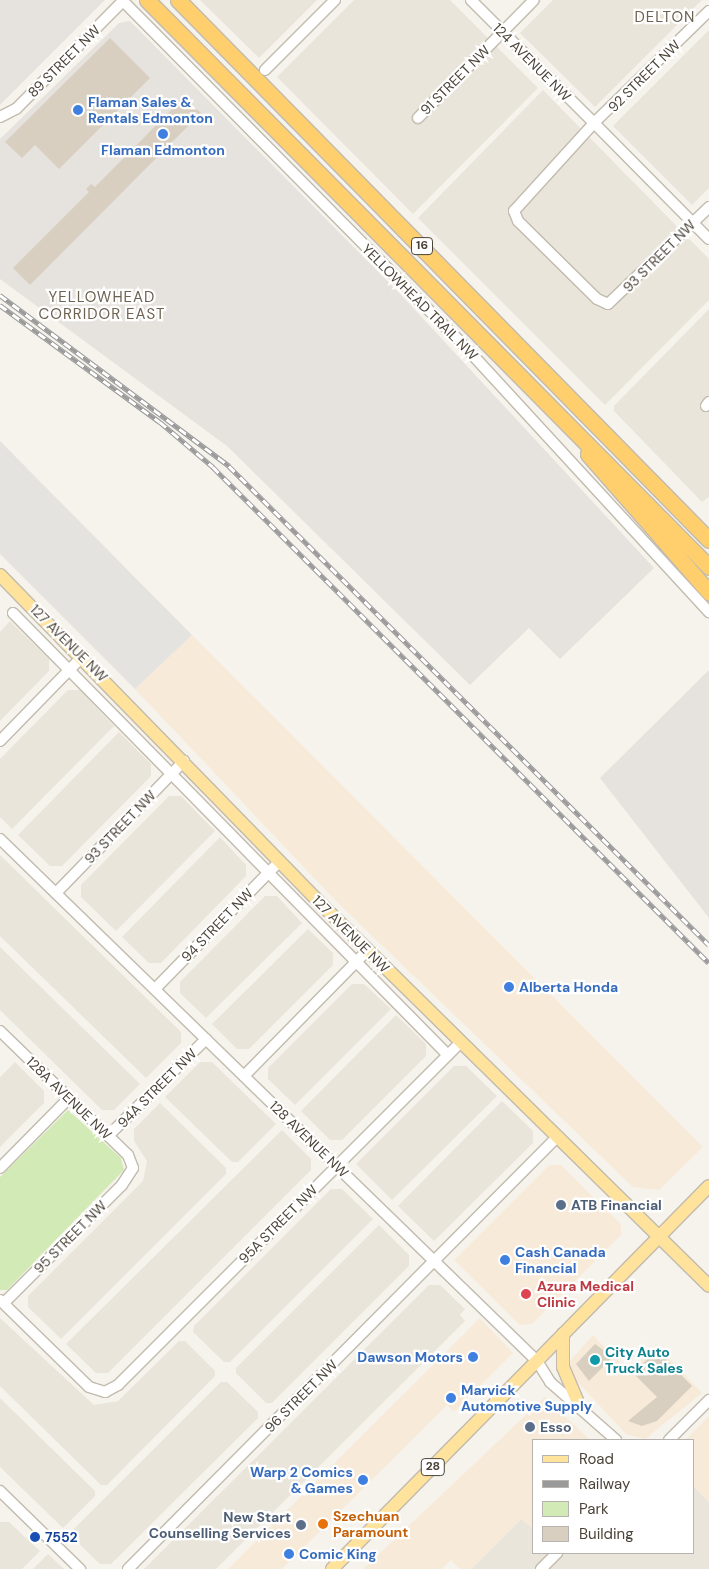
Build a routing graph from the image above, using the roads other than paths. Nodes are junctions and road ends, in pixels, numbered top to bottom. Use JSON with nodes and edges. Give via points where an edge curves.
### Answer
{"nodes":[{"id":1,"x":147,"y":0,"type":"edge"},
{"id":2,"x":178,"y":0,"type":"edge"},
{"id":3,"x":335,"y":0,"type":"edge"},
{"id":4,"x":471,"y":0,"type":"edge"},
{"id":5,"x":534,"y":0,"type":"edge"},
{"id":6,"x":123,"y":1,"type":"edge"},
{"id":7,"x":709,"y":11,"type":"edge"},
{"id":8,"x":502,"y":32,"type":"junction"},
{"id":9,"x":265,"y":70,"type":"dead end"},
{"id":10,"x":1,"y":117,"type":"edge"},
{"id":11,"x":418,"y":118,"type":"dead end"},
{"id":12,"x":595,"y":125,"type":"junction"},
{"id":13,"x":709,"y":207,"type":"edge"},
{"id":14,"x":693,"y":223,"type":"junction"},
{"id":15,"x":709,"y":239,"type":"edge"},
{"id":16,"x":608,"y":304,"type":"joint"},
{"id":17,"x":544,"y":397,"type":"junction"},
{"id":18,"x":664,"y":494,"type":"junction"},
{"id":19,"x":709,"y":532,"type":"edge"},
{"id":20,"x":709,"y":540,"type":"edge"},
{"id":21,"x":709,"y":567,"type":"edge"},
{"id":22,"x":0,"y":575,"type":"edge"},
{"id":23,"x":709,"y":592,"type":"edge"},
{"id":24,"x":709,"y":612,"type":"edge"},
{"id":25,"x":13,"y":614,"type":"dead end"},
{"id":26,"x":83,"y":656,"type":"junction"},
{"id":27,"x":70,"y":669,"type":"junction"},
{"id":28,"x":0,"y":741,"type":"edge"},
{"id":29,"x":184,"y":761,"type":"junction"},
{"id":30,"x":171,"y":775,"type":"junction"},
{"id":31,"x":0,"y":838,"type":"edge"},
{"id":32,"x":280,"y":862,"type":"junction"},
{"id":33,"x":266,"y":875,"type":"junction"},
{"id":34,"x":56,"y":893,"type":"junction"},
{"id":35,"x":368,"y":950,"type":"junction"},
{"id":36,"x":355,"y":964,"type":"junction"},
{"id":37,"x":155,"y":989,"type":"junction"},
{"id":38,"x":0,"y":1031,"type":"edge"},
{"id":39,"x":206,"y":1039,"type":"junction"},
{"id":40,"x":461,"y":1042,"type":"junction"},
{"id":41,"x":448,"y":1055,"type":"junction"},
{"id":42,"x":244,"y":1076,"type":"junction"},
{"id":43,"x":69,"y":1098,"type":"junction"},
{"id":44,"x":108,"y":1136,"type":"junction"},
{"id":45,"x":558,"y":1136,"type":"junction"},
{"id":46,"x":337,"y":1166,"type":"junction"},
{"id":47,"x":0,"y":1168,"type":"edge"},
{"id":48,"x":133,"y":1168,"type":"joint"},
{"id":49,"x":709,"y":1186,"type":"edge"},
{"id":50,"x":659,"y":1236,"type":"junction"},
{"id":51,"x":435,"y":1261,"type":"junction"},
{"id":52,"x":709,"y":1286,"type":"edge"},
{"id":53,"x":2,"y":1302,"type":"edge"},
{"id":54,"x":563,"y":1334,"type":"junction"},
{"id":55,"x":535,"y":1362,"type":"junction"},
{"id":56,"x":709,"y":1400,"type":"edge"},
{"id":57,"x":578,"y":1402,"type":"junction"},
{"id":58,"x":615,"y":1439,"type":"edge"},
{"id":59,"x":670,"y":1439,"type":"edge"},
{"id":60,"x":2,"y":1497,"type":"edge"},
{"id":61,"x":556,"y":1554,"type":"edge"},
{"id":62,"x":80,"y":1569,"type":"edge"},
{"id":63,"x":128,"y":1569,"type":"edge"},
{"id":64,"x":332,"y":1569,"type":"edge"},
{"id":65,"x":541,"y":1569,"type":"edge"}],
"edges":[{"from":1,"to":17,"type":"highway","name":"YELLOWHEAD TRAIL NW","number":"16"},
{"from":2,"to":18,"type":"highway","number":"16"},
{"from":3,"to":9,"type":"street"},
{"from":4,"to":8,"type":"street","name":"124 AVENUE NW"},
{"from":5,"to":8,"type":"street","name":"91 STREET NW"},
{"from":6,"to":10,"type":"street","name":"89 STREET NW","via":[[16,109]]},
{"from":6,"to":24,"type":"street","name":"YELLOWHEAD TRAIL NW","via":[[469,351]]},
{"from":7,"to":12,"type":"street","name":"92 STREET NW"},
{"from":8,"to":11,"type":"street","name":"91 STREET NW"},
{"from":8,"to":12,"type":"street","name":"124 AVENUE NW"},
{"from":12,"to":14,"type":"street","name":"124 AVENUE NW"},
{"from":12,"to":16,"type":"street","name":"92 STREET NW","via":[[514,210],[518,222],[597,300]]},
{"from":13,"to":14,"type":"street","name":"93 STREET NW"},
{"from":14,"to":15,"type":"street","name":"124 AVENUE NW"},
{"from":14,"to":16,"type":"street","name":"93 STREET NW"},
{"from":17,"to":21,"type":"highway","name":"YELLOWHEAD TRAIL NW","number":"16"},
{"from":17,"to":23,"type":"highway","via":[[620,496]]},
{"from":18,"to":19,"type":"highway"},
{"from":18,"to":20,"type":"highway","number":"16"},
{"from":22,"to":26,"type":"main road","name":"127 AVENUE NW"},
{"from":25,"to":27,"type":"street","name":"127 AVENUE NW"},
{"from":26,"to":27,"type":"street"},
{"from":26,"to":29,"type":"main road","name":"127 AVENUE NW"},
{"from":27,"to":28,"type":"street"},
{"from":27,"to":30,"type":"street","name":"127 AVENUE NW"},
{"from":29,"to":30,"type":"street","name":"93 STREET NW"},
{"from":29,"to":32,"type":"main road","name":"127 AVENUE NW"},
{"from":30,"to":33,"type":"street","name":"127 AVENUE NW"},
{"from":30,"to":34,"type":"street","name":"93 STREET NW"},
{"from":31,"to":34,"type":"street","name":"128 AVENUE NW"},
{"from":32,"to":33,"type":"street","name":"94 STREET NW"},
{"from":32,"to":35,"type":"main road","name":"127 AVENUE NW"},
{"from":33,"to":36,"type":"street","name":"127 AVENUE NW"},
{"from":33,"to":37,"type":"street","name":"94 STREET NW"},
{"from":34,"to":37,"type":"street","name":"128 AVENUE NW"},
{"from":35,"to":36,"type":"street"},
{"from":35,"to":40,"type":"main road","name":"127 AVENUE NW"},
{"from":36,"to":41,"type":"street","name":"127 AVENUE NW"},
{"from":36,"to":42,"type":"street"},
{"from":37,"to":39,"type":"street","name":"128 AVENUE NW"},
{"from":38,"to":43,"type":"street","name":"128A AVENUE NW"},
{"from":39,"to":42,"type":"street","name":"128 AVENUE NW"},
{"from":39,"to":44,"type":"street","name":"94A STREET NW"},
{"from":40,"to":41,"type":"street","name":"95A STREET NW"},
{"from":40,"to":45,"type":"main road","name":"127 AVENUE NW"},
{"from":41,"to":46,"type":"street","name":"95A STREET NW"},
{"from":42,"to":46,"type":"street","name":"128 AVENUE NW"},
{"from":43,"to":44,"type":"street","name":"128A AVENUE NW"},
{"from":43,"to":47,"type":"street"},
{"from":44,"to":48,"type":"street","name":"128A AVENUE NW","via":[[128,1155]]},
{"from":45,"to":50,"type":"main road","name":"127 AVENUE NW"},
{"from":45,"to":51,"type":"street","name":"96 STREET NW"},
{"from":46,"to":51,"type":"street","name":"128 AVENUE NW"},
{"from":46,"to":53,"type":"street","name":"95A STREET NW","via":[[118,1385],[105,1392],[89,1387]]},
{"from":48,"to":53,"type":"street","name":"95 STREET NW","via":[[122,1185]]},
{"from":49,"to":50,"type":"main road"},
{"from":50,"to":52,"type":"main road","name":"127 AVENUE NW"},
{"from":50,"to":54,"type":"main road"},
{"from":51,"to":55,"type":"street","name":"128 AVENUE NW"},
{"from":51,"to":63,"type":"street","name":"96 STREET NW"},
{"from":54,"to":55,"type":"main road"},
{"from":54,"to":57,"type":"main road","via":[[563,1367]]},
{"from":55,"to":57,"type":"street","name":"128 AVENUE NW","via":[[550,1382]]},
{"from":55,"to":64,"type":"main road","number":"28"},
{"from":56,"to":59,"type":"street"},
{"from":57,"to":58,"type":"street","name":"128 AVENUE NW"},
{"from":60,"to":62,"type":"street"},
{"from":61,"to":65,"type":"street"}]}
